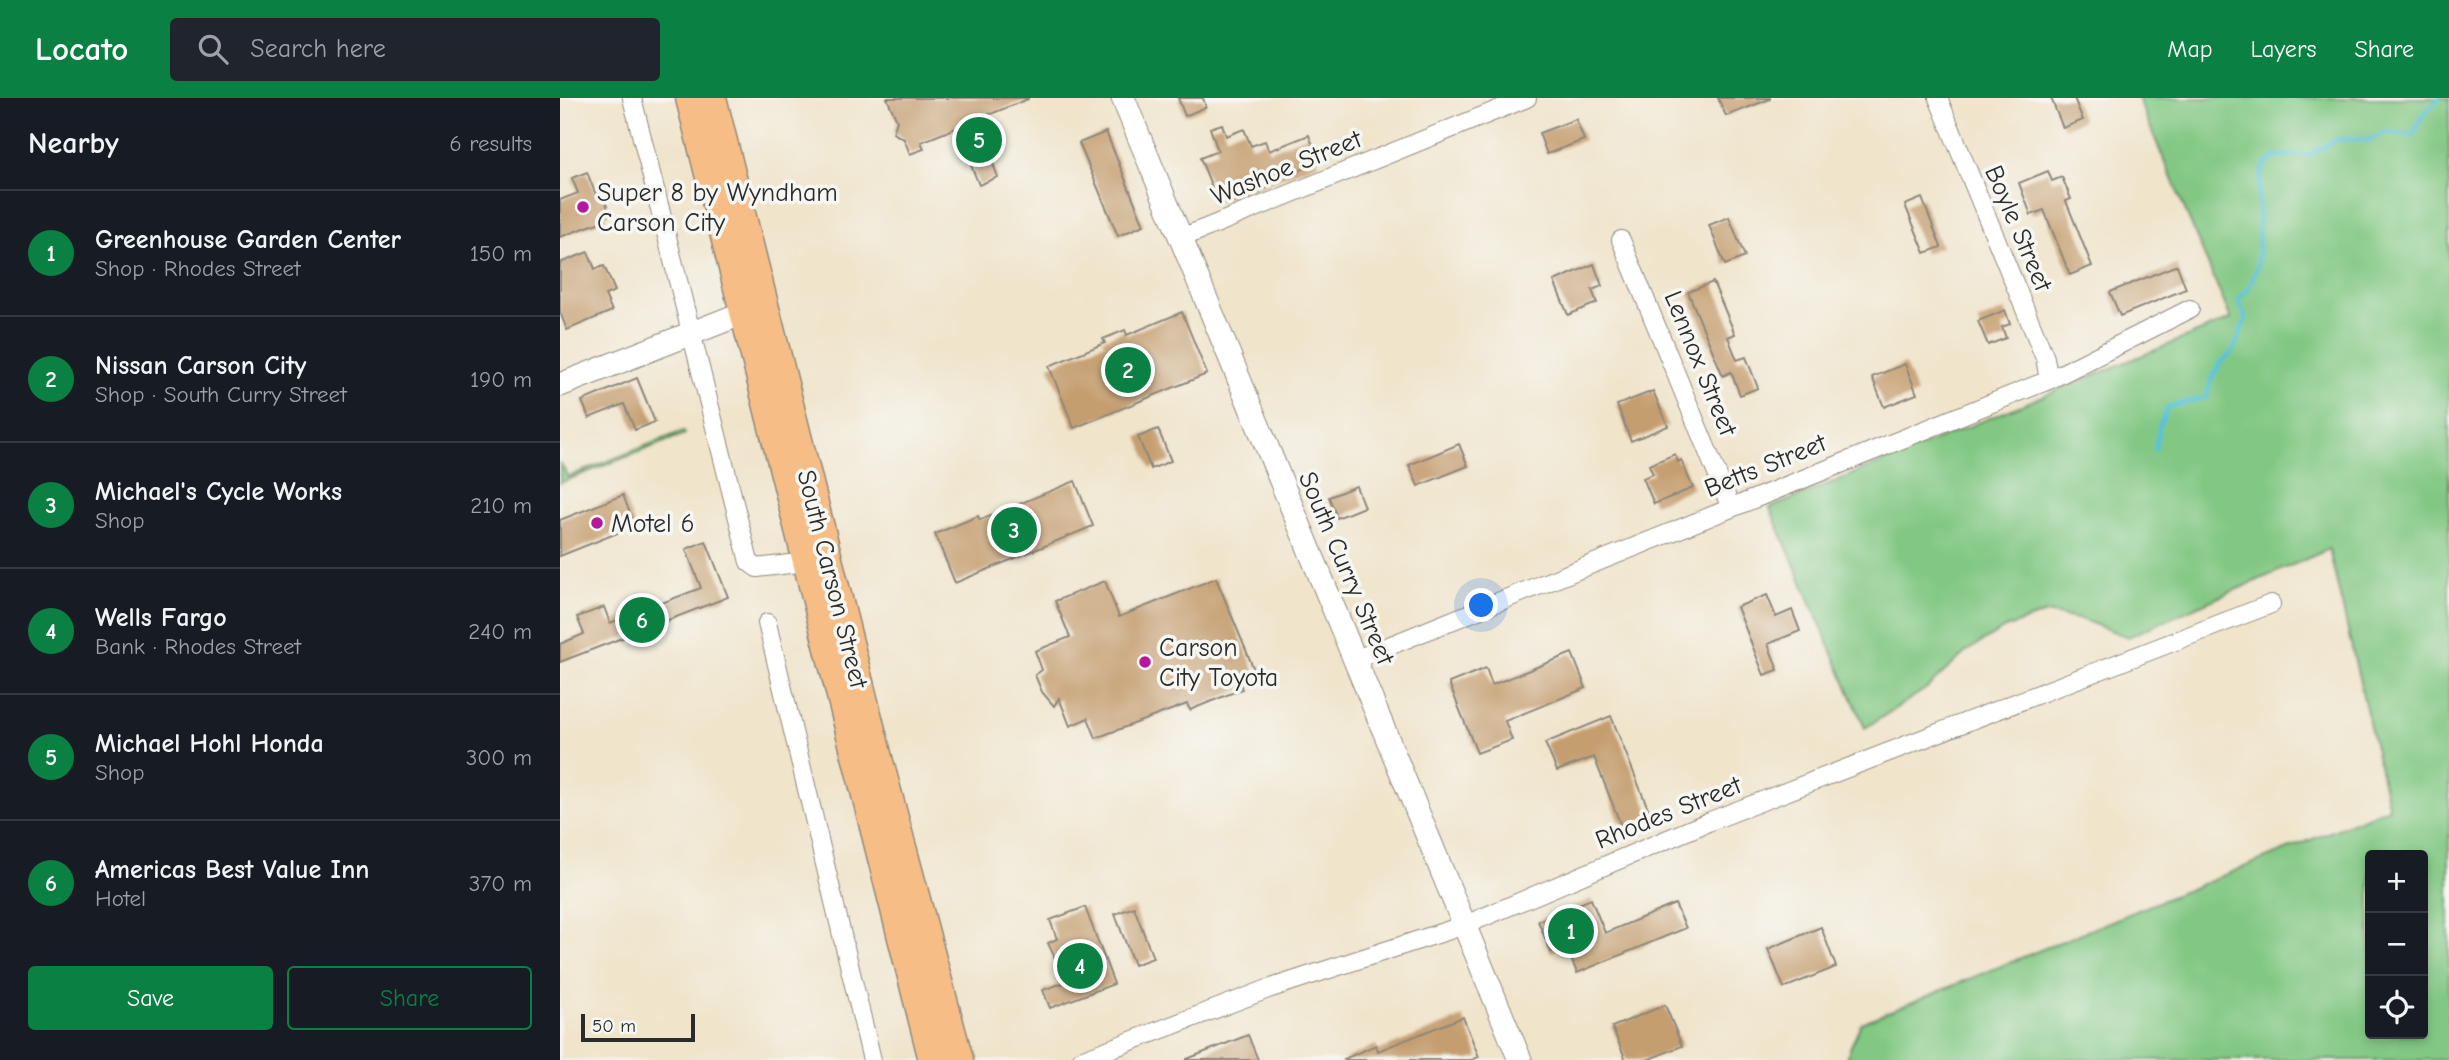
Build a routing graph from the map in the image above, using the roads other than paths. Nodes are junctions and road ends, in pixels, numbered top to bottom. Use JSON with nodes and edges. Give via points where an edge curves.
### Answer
{"nodes":[{"id":1,"x":632,"y":98,"type":"edge"},
{"id":2,"x":690,"y":98,"type":"edge"},
{"id":3,"x":712,"y":98,"type":"edge"},
{"id":4,"x":1123,"y":98,"type":"edge"},
{"id":5,"x":1527,"y":98,"type":"edge"},
{"id":6,"x":1938,"y":98,"type":"edge"},
{"id":7,"x":1181,"y":238,"type":"junction"},
{"id":8,"x":1620,"y":240,"type":"dead end"},
{"id":9,"x":754,"y":308,"type":"junction"},
{"id":10,"x":2190,"y":309,"type":"dead end"},
{"id":11,"x":690,"y":332,"type":"junction"},
{"id":12,"x":2049,"y":380,"type":"junction"},
{"id":13,"x":560,"y":385,"type":"edge"},
{"id":14,"x":1731,"y":508,"type":"junction"},
{"id":15,"x":818,"y":563,"type":"junction"},
{"id":16,"x":2271,"y":604,"type":"dead end"},
{"id":17,"x":767,"y":623,"type":"dead end"},
{"id":18,"x":1354,"y":660,"type":"junction"},
{"id":19,"x":1465,"y":925,"type":"junction"},
{"id":20,"x":872,"y":1060,"type":"edge"},
{"id":21,"x":933,"y":1060,"type":"edge"},
{"id":22,"x":959,"y":1060,"type":"edge"},
{"id":23,"x":1081,"y":1060,"type":"edge"},
{"id":24,"x":1520,"y":1060,"type":"edge"}],
"edges":[{"from":1,"to":11,"type":"street"},
{"from":2,"to":9,"type":"main road","name":"South Carson Street"},
{"from":3,"to":9,"type":"main road","name":"South Carson Street"},
{"from":4,"to":7,"type":"street","name":"South Curry Street"},
{"from":5,"to":7,"type":"street","name":"Washoe Street"},
{"from":6,"to":12,"type":"street","name":"Boyle Street","via":[[2045,358]]},
{"from":7,"to":18,"type":"street","name":"South Curry Street"},
{"from":8,"to":14,"type":"street","name":"Lennox Street"},
{"from":9,"to":11,"type":"street"},
{"from":9,"to":15,"type":"main road","name":"South Carson Street"},
{"from":10,"to":12,"type":"street","name":"Betts Street"},
{"from":11,"to":13,"type":"street"},
{"from":11,"to":15,"type":"street","via":[[749,562],[757,568]]},
{"from":12,"to":14,"type":"street","name":"Betts Street"},
{"from":14,"to":18,"type":"street","name":"Betts Street"},
{"from":15,"to":21,"type":"main road","name":"South Carson Street"},
{"from":15,"to":22,"type":"main road","name":"South Carson Street"},
{"from":16,"to":19,"type":"street","name":"Rhodes Street","via":[[1708,822]]},
{"from":17,"to":20,"type":"street"},
{"from":18,"to":19,"type":"street","name":"South Curry Street"},
{"from":19,"to":23,"type":"street","name":"Rhodes Street","via":[[1257,992]]},
{"from":19,"to":24,"type":"street","name":"South Curry Street"}]}
